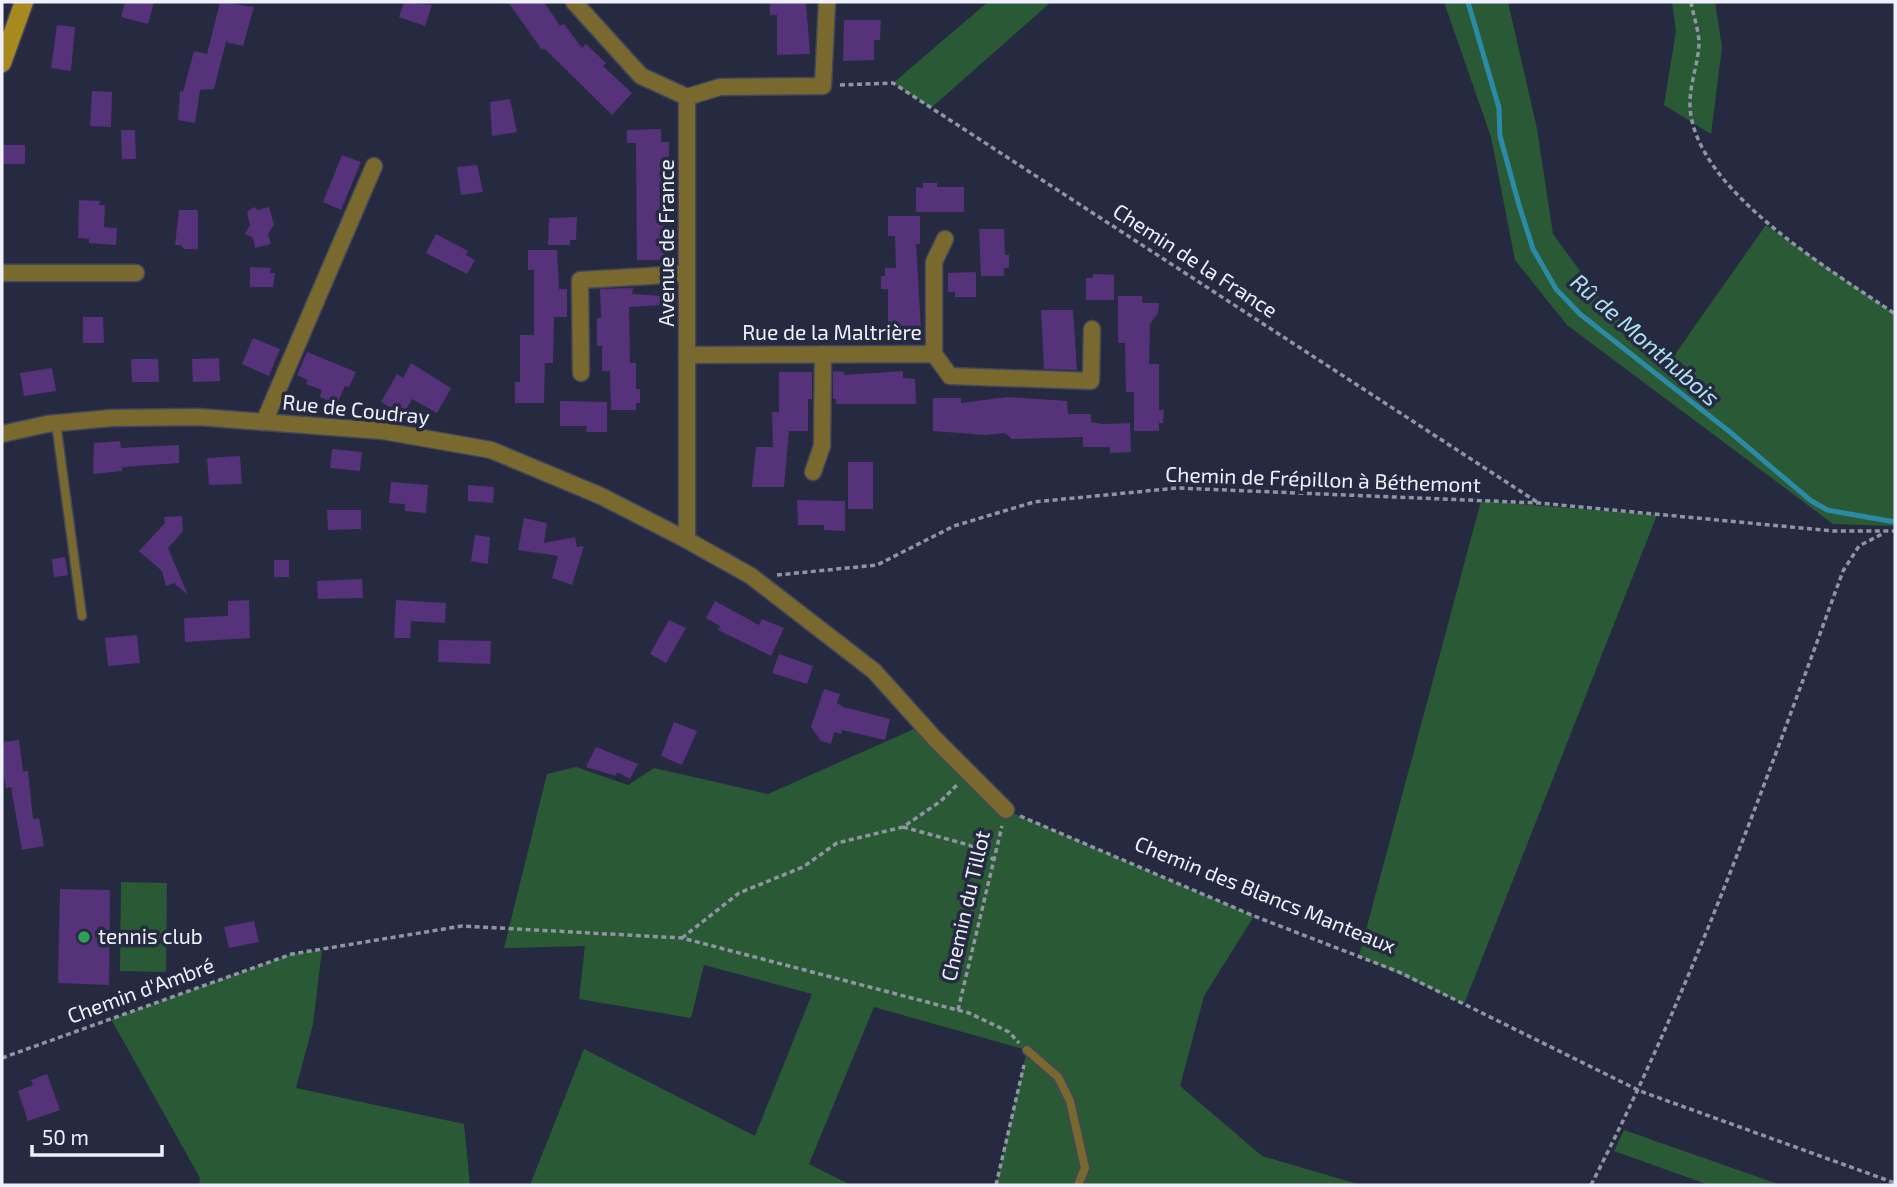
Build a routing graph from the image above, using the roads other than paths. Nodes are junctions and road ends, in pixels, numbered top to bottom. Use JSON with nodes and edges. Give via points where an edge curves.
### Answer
{"nodes":[{"id":1,"x":24,"y":2,"type":"edge"},
{"id":2,"x":574,"y":2,"type":"edge"},
{"id":3,"x":827,"y":2,"type":"edge"},
{"id":4,"x":2,"y":63,"type":"edge"},
{"id":5,"x":687,"y":97,"type":"junction"},
{"id":6,"x":374,"y":166,"type":"dead end"},
{"id":7,"x":945,"y":239,"type":"dead end"},
{"id":8,"x":2,"y":273,"type":"edge"},
{"id":9,"x":136,"y":273,"type":"dead end"},
{"id":10,"x":685,"y":274,"type":"junction"},
{"id":11,"x":1092,"y":329,"type":"dead end"},
{"id":12,"x":823,"y":354,"type":"junction"},
{"id":13,"x":934,"y":354,"type":"junction"},
{"id":14,"x":688,"y":355,"type":"junction"},
{"id":15,"x":581,"y":373,"type":"dead end"},
{"id":16,"x":264,"y":422,"type":"junction"},
{"id":17,"x":56,"y":423,"type":"junction"},
{"id":18,"x":2,"y":434,"type":"edge"},
{"id":19,"x":813,"y":472,"type":"dead end"},
{"id":20,"x":687,"y":540,"type":"junction"},
{"id":21,"x":82,"y":616,"type":"dead end"},
{"id":22,"x":1006,"y":810,"type":"road end"},
{"id":23,"x":1027,"y":1050,"type":"road end"},
{"id":24,"x":1078,"y":1185,"type":"edge"}],
"edges":[{"from":1,"to":4,"type":"street"},
{"from":2,"to":5,"type":"street","via":[[641,76]]},
{"from":3,"to":5,"type":"street","via":[[823,86],[720,87]]},
{"from":5,"to":10,"type":"street","name":"Avenue de France"},
{"from":6,"to":16,"type":"street"},
{"from":7,"to":13,"type":"street","via":[[934,262]]},
{"from":8,"to":9,"type":"street"},
{"from":10,"to":14,"type":"street","name":"Avenue de France"},
{"from":10,"to":15,"type":"street","via":[[580,280]]},
{"from":11,"to":13,"type":"street","name":"Rue de la Maltrière","via":[[1091,381],[950,376]]},
{"from":12,"to":13,"type":"street","name":"Rue de la Maltrière"},
{"from":12,"to":14,"type":"street","name":"Rue de la Maltrière"},
{"from":12,"to":19,"type":"street","via":[[822,446]]},
{"from":14,"to":20,"type":"street","name":"Avenue de France"},
{"from":16,"to":17,"type":"street","name":"Rue de Coudray","via":[[154,416]]},
{"from":16,"to":20,"type":"street","name":"Rue de Coudray","via":[[383,431],[491,450],[601,496]]},
{"from":17,"to":18,"type":"street","name":"Rue de Coudray"},
{"from":17,"to":21,"type":"lane"},
{"from":20,"to":22,"type":"street","via":[[751,576],[874,671]]},
{"from":23,"to":24,"type":"lane","via":[[1058,1077],[1070,1101],[1085,1168]]}]}
